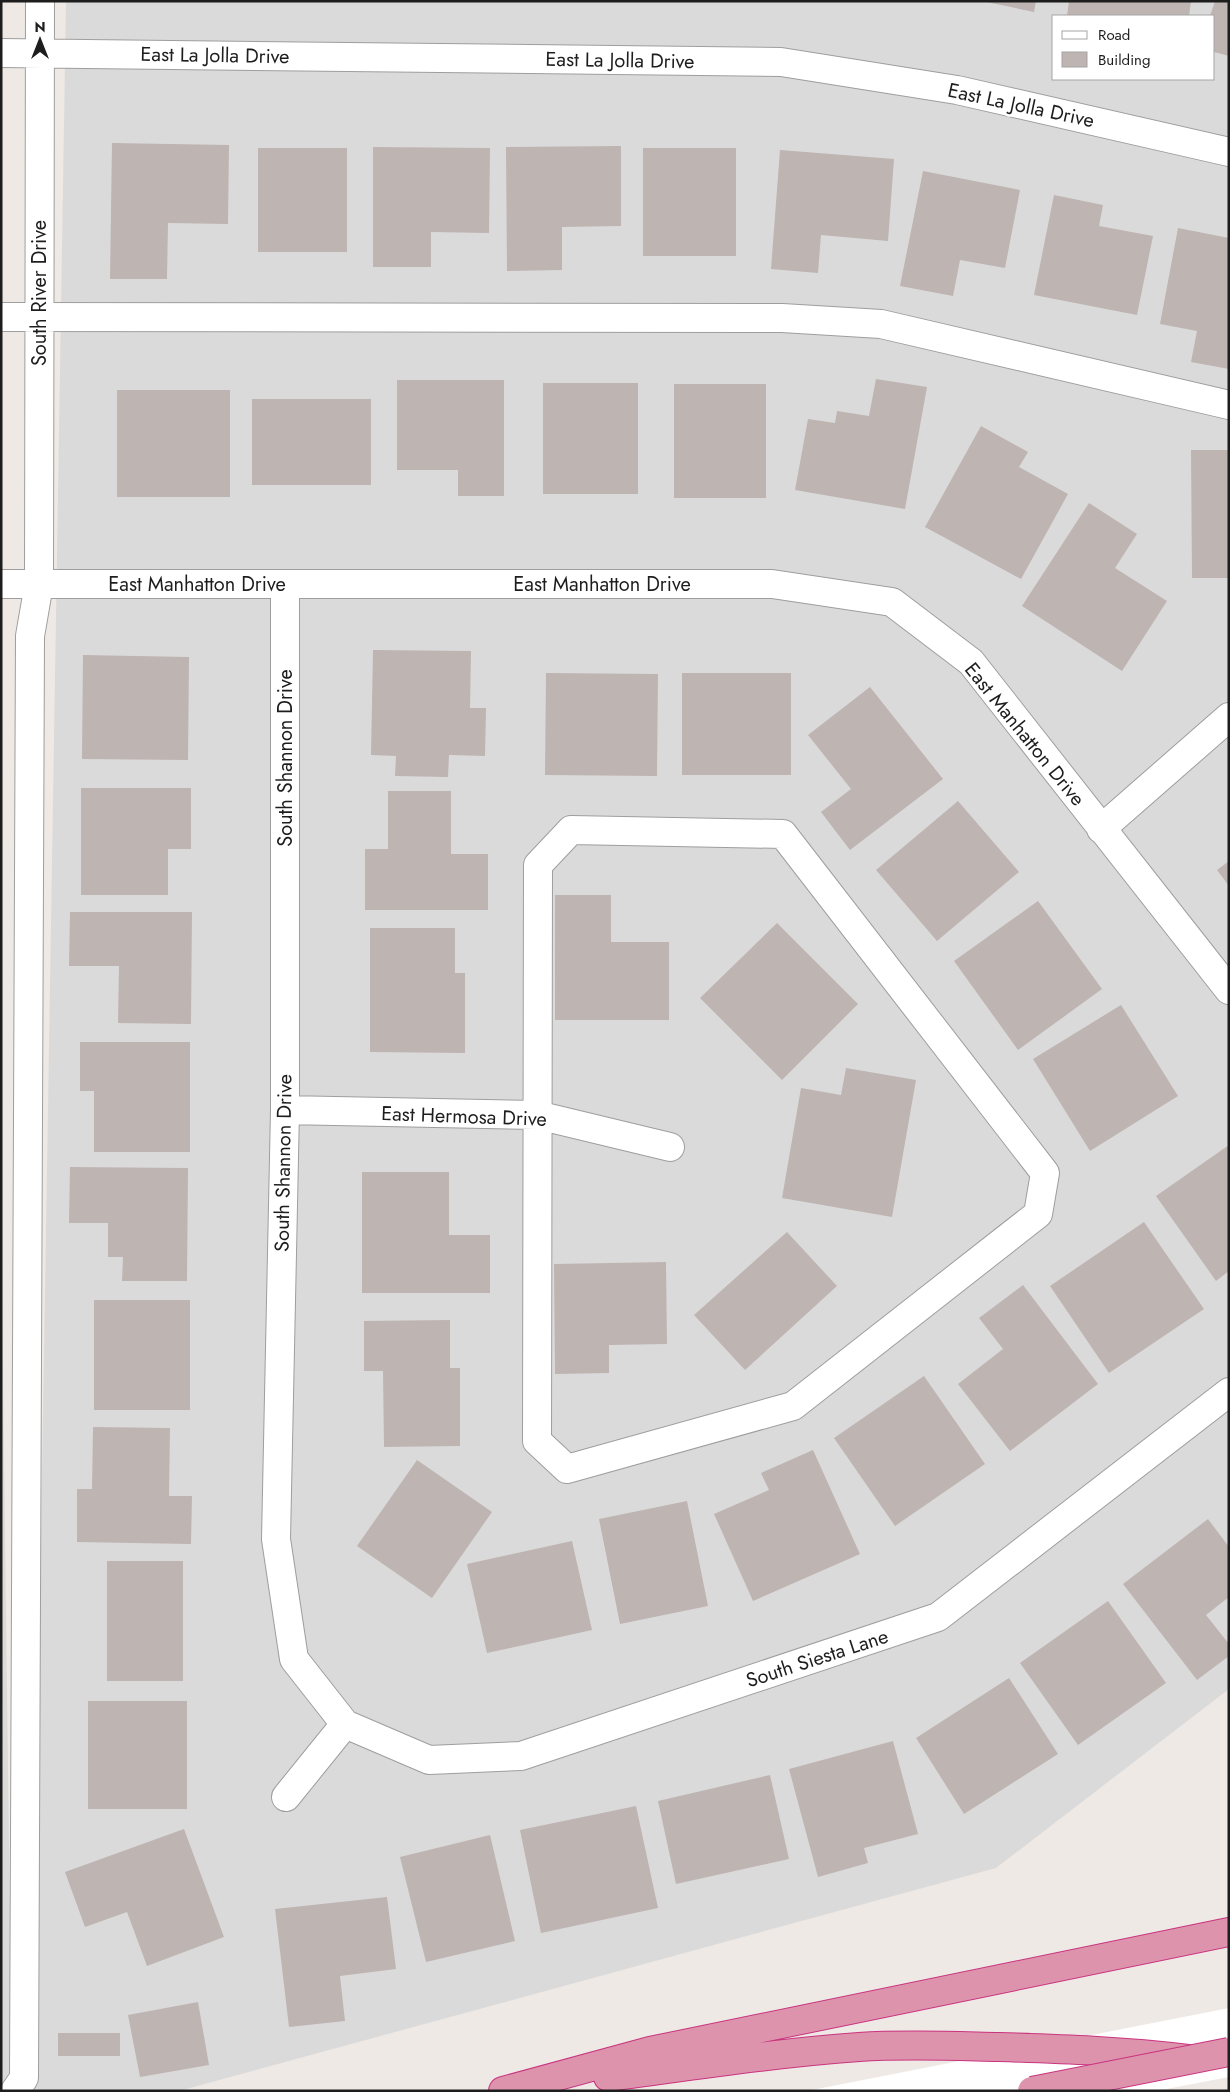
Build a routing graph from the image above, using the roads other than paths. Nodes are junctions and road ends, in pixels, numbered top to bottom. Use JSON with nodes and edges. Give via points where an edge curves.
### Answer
{"nodes":[{"id":1,"x":40,"y":1,"type":"edge"},
{"id":2,"x":1,"y":53,"type":"edge"},
{"id":3,"x":39,"y":53,"type":"junction"},
{"id":4,"x":1229,"y":152,"type":"edge"},
{"id":5,"x":1,"y":317,"type":"edge"},
{"id":6,"x":39,"y":317,"type":"junction"},
{"id":7,"x":1229,"y":404,"type":"edge"},
{"id":8,"x":1,"y":584,"type":"edge"},
{"id":9,"x":39,"y":584,"type":"junction"},
{"id":10,"x":285,"y":584,"type":"junction"},
{"id":11,"x":1229,"y":718,"type":"edge"},
{"id":12,"x":1101,"y":828,"type":"junction"},
{"id":13,"x":1229,"y":990,"type":"edge"},
{"id":14,"x":285,"y":1110,"type":"junction"},
{"id":15,"x":536,"y":1115,"type":"junction"},
{"id":16,"x":670,"y":1147,"type":"dead end"},
{"id":17,"x":1229,"y":1392,"type":"edge"},
{"id":18,"x":345,"y":1724,"type":"junction"},
{"id":19,"x":286,"y":1797,"type":"dead end"},
{"id":20,"x":1229,"y":1932,"type":"edge"},
{"id":21,"x":1229,"y":2052,"type":"edge"},
{"id":22,"x":1229,"y":2064,"type":"edge"},
{"id":23,"x":15,"y":2091,"type":"edge"},
{"id":24,"x":503,"y":2091,"type":"edge"},
{"id":25,"x":507,"y":2091,"type":"edge"},
{"id":26,"x":1032,"y":2091,"type":"edge"}],
"edges":[{"from":1,"to":3,"type":"street","name":"South River Drive"},
{"from":2,"to":3,"type":"street","name":"East La Jolla Drive"},
{"from":3,"to":4,"type":"street","name":"East La Jolla Drive","via":[[781,62],[957,90]]},
{"from":3,"to":6,"type":"street","name":"South River Drive"},
{"from":5,"to":6,"type":"street"},
{"from":6,"to":7,"type":"street","via":[[782,318],[881,324]]},
{"from":6,"to":9,"type":"street","name":"South River Drive"},
{"from":8,"to":9,"type":"street","name":"East Manhatton Drive"},
{"from":9,"to":10,"type":"street","name":"East Manhatton Drive"},
{"from":9,"to":23,"type":"street","name":"South River Drive","via":[[30,636],[24,2078]]},
{"from":10,"to":12,"type":"street","name":"East Manhatton Drive","via":[[772,584],[892,602],[971,662]]},
{"from":10,"to":14,"type":"street","name":"South Shannon Drive"},
{"from":11,"to":12,"type":"street"},
{"from":12,"to":13,"type":"street","name":"East Manhatton Drive"},
{"from":14,"to":15,"type":"street","name":"East Hermosa Drive"},
{"from":14,"to":18,"type":"street","name":"South Shannon Drive","via":[[276,1539],[294,1659]]},
{"from":15,"to":15,"type":"street","via":[[538,865],[571,830],[783,834],[1045,1173],[1038,1214],[793,1406],[567,1469],[536,1442]]},
{"from":15,"to":16,"type":"street","name":"East Hermosa Drive"},
{"from":17,"to":18,"type":"street","name":"South Siesta Lane","via":[[938,1617],[521,1756],[428,1760]]},
{"from":18,"to":19,"type":"street"},
{"from":20,"to":24,"type":"highway","via":[[650,2051]]},
{"from":21,"to":26,"type":"highway","bridge":true},
{"from":22,"to":25,"type":"highway","via":[[1145,2053],[946,2046],[860,2047]]}]}
